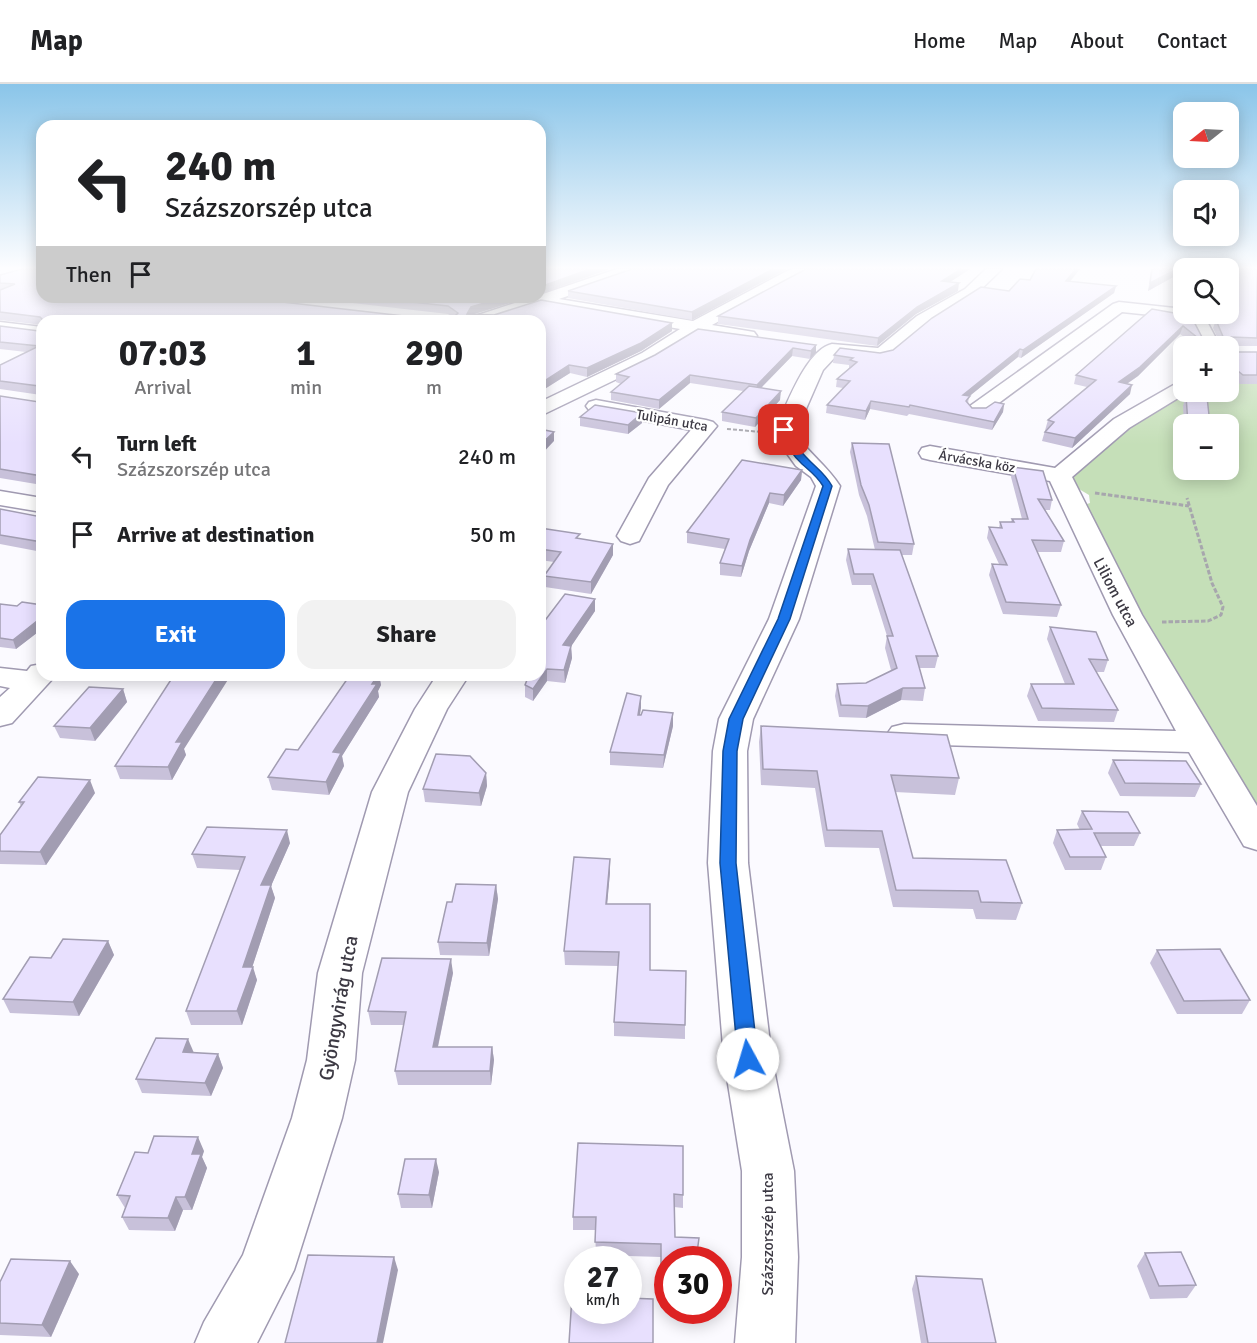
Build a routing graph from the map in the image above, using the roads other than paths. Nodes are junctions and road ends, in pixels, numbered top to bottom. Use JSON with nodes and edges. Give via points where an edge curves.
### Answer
{"nodes":[{"id":1,"x":6,"y":328,"type":"edge"},
{"id":2,"x":694,"y":328,"type":"joint"},
{"id":3,"x":914,"y":328,"type":"edge"},
{"id":4,"x":1093,"y":328,"type":"edge"},
{"id":5,"x":36,"y":331,"type":"edge"},
{"id":6,"x":763,"y":339,"type":"edge"},
{"id":7,"x":809,"y":346,"type":"edge"},
{"id":8,"x":832,"y":349,"type":"junction"},
{"id":9,"x":1173,"y":393,"type":"edge"},
{"id":10,"x":562,"y":399,"type":"junction"},
{"id":11,"x":546,"y":407,"type":"edge"},
{"id":12,"x":976,"y":410,"type":"edge"},
{"id":13,"x":930,"y":453,"type":"dead end"},
{"id":14,"x":1063,"y":482,"type":"junction"},
{"id":15,"x":0,"y":498,"type":"edge"},
{"id":16,"x":36,"y":504,"type":"edge"},
{"id":17,"x":630,"y":536,"type":"dead end"},
{"id":18,"x":0,"y":676,"type":"edge"},
{"id":19,"x":36,"y":677,"type":"edge"},
{"id":20,"x":36,"y":679,"type":"edge"},
{"id":21,"x":449,"y":681,"type":"edge"},
{"id":22,"x":0,"y":716,"type":"edge"},
{"id":23,"x":871,"y":732,"type":"edge"},
{"id":24,"x":1199,"y":742,"type":"junction"},
{"id":25,"x":1257,"y":837,"type":"edge"},
{"id":26,"x":225,"y":1343,"type":"edge"},
{"id":27,"x":765,"y":1343,"type":"edge"}],
"edges":[{"from":1,"to":5,"type":"street"},
{"from":2,"to":6,"type":"street"},
{"from":2,"to":10,"type":"street","via":[[648,357]]},
{"from":3,"to":8,"type":"street","via":[[882,354]]},
{"from":4,"to":12,"type":"street"},
{"from":7,"to":8,"type":"street"},
{"from":8,"to":27,"type":"street","name":"Százszorszép utca","via":[[814,368],[784,434],[828,486],[748,723],[730,751],[728,863],[748,1059],[768,1171],[770,1257]]},
{"from":9,"to":14,"type":"street","via":[[1113,430]]},
{"from":10,"to":11,"type":"street"},
{"from":10,"to":17,"type":"street","name":"Tulipán utca","via":[[706,426],[657,483]]},
{"from":13,"to":14,"type":"street","name":"Árvácska köz"},
{"from":14,"to":24,"type":"street","name":"Liliom utca","via":[[1083,530]]},
{"from":15,"to":16,"type":"street"},
{"from":18,"to":19,"type":"street"},
{"from":20,"to":22,"type":"street"},
{"from":21,"to":26,"type":"street","name":"Gyöngyvirág utca","via":[[390,792],[340,972],[331,1060],[317,1118],[266,1270]]},
{"from":23,"to":24,"type":"street"},
{"from":24,"to":25,"type":"street","name":"Liliom utca"}]}
